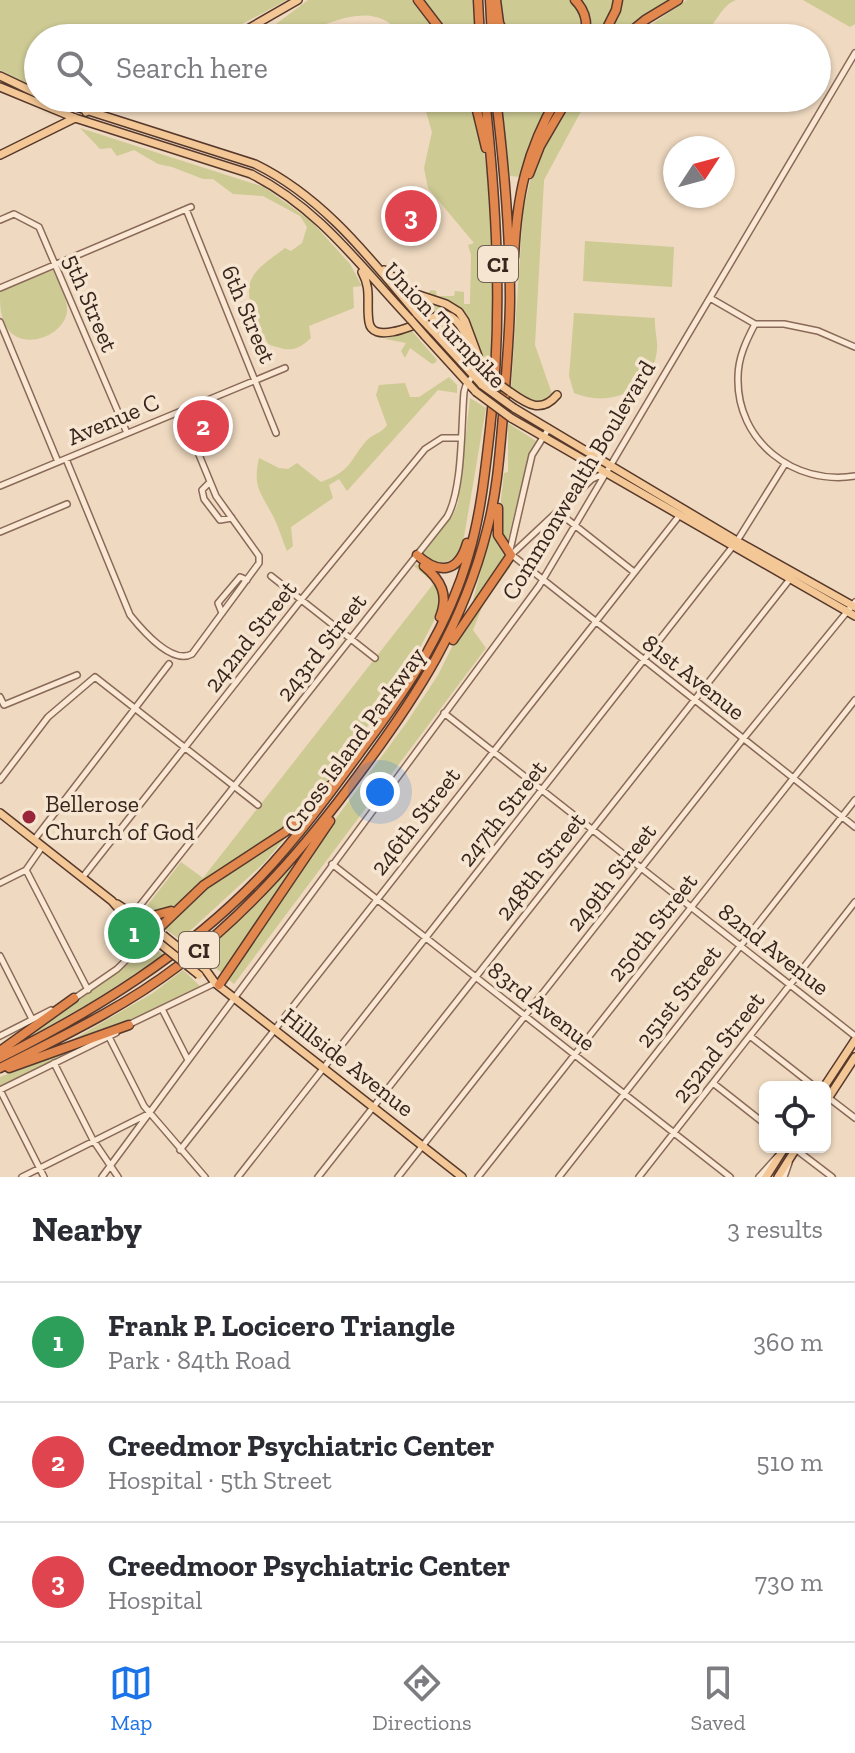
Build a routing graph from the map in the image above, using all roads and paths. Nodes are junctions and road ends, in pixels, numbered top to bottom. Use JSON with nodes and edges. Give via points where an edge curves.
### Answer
{"nodes":[{"id":1,"x":298,"y":0,"type":"edge"},
{"id":2,"x":418,"y":0,"type":"edge"},
{"id":3,"x":478,"y":0,"type":"edge"},
{"id":4,"x":493,"y":0,"type":"edge"},
{"id":5,"x":575,"y":0,"type":"edge"},
{"id":6,"x":618,"y":0,"type":"edge"},
{"id":7,"x":678,"y":0,"type":"edge"},
{"id":8,"x":256,"y":24,"type":"edge"},
{"id":9,"x":436,"y":24,"type":"edge"},
{"id":10,"x":479,"y":24,"type":"edge"},
{"id":11,"x":492,"y":24,"type":"edge"},
{"id":12,"x":499,"y":24,"type":"edge"},
{"id":13,"x":588,"y":24,"type":"edge"},
{"id":14,"x":608,"y":24,"type":"edge"},
{"id":15,"x":640,"y":24,"type":"edge"},
{"id":16,"x":855,"y":53,"type":"edge"},
{"id":17,"x":0,"y":76,"type":"edge"},
{"id":18,"x":0,"y":87,"type":"edge"},
{"id":19,"x":24,"y":87,"type":"edge"},
{"id":20,"x":831,"y":94,"type":"edge"},
{"id":21,"x":24,"y":97,"type":"edge"},
{"id":22,"x":60,"y":112,"type":"edge"},
{"id":23,"x":85,"y":112,"type":"edge"},
{"id":24,"x":90,"y":112,"type":"edge"},
{"id":25,"x":477,"y":112,"type":"edge"},
{"id":26,"x":486,"y":112,"type":"edge"},
{"id":27,"x":497,"y":112,"type":"edge"},
{"id":28,"x":550,"y":112,"type":"edge"},
{"id":29,"x":559,"y":112,"type":"edge"},
{"id":30,"x":820,"y":112,"type":"edge"},
{"id":31,"x":75,"y":118,"type":"junction"},
{"id":32,"x":0,"y":155,"type":"edge"},
{"id":33,"x":0,"y":220,"type":"edge"},
{"id":34,"x":496,"y":221,"type":"junction"},
{"id":35,"x":360,"y":248,"type":"junction"},
{"id":36,"x":515,"y":250,"type":"junction"},
{"id":37,"x":353,"y":257,"type":"junction"},
{"id":38,"x":55,"y":264,"type":"junction"},
{"id":39,"x":0,"y":288,"type":"edge"},
{"id":40,"x":710,"y":298,"type":"junction"},
{"id":41,"x":414,"y":317,"type":"junction"},
{"id":42,"x":0,"y":322,"type":"edge"},
{"id":43,"x":755,"y":324,"type":"junction"},
{"id":44,"x":428,"y":333,"type":"junction"},
{"id":45,"x":509,"y":338,"type":"junction"},
{"id":46,"x":855,"y":347,"type":"edge"},
{"id":47,"x":285,"y":368,"type":"dead end"},
{"id":48,"x":486,"y":375,"type":"junction"},
{"id":49,"x":473,"y":376,"type":"junction"},
{"id":50,"x":256,"y":379,"type":"junction"},
{"id":51,"x":467,"y":383,"type":"junction"},
{"id":52,"x":479,"y":389,"type":"junction"},
{"id":53,"x":557,"y":395,"type":"dead end"},
{"id":54,"x":181,"y":411,"type":"junction"},
{"id":55,"x":549,"y":428,"type":"junction"},
{"id":56,"x":127,"y":433,"type":"junction"},
{"id":57,"x":276,"y":433,"type":"dead end"},
{"id":58,"x":544,"y":437,"type":"junction"},
{"id":59,"x":460,"y":438,"type":"junction"},
{"id":60,"x":66,"y":459,"type":"junction"},
{"id":61,"x":58,"y":462,"type":"junction"},
{"id":62,"x":611,"y":464,"type":"junction"},
{"id":63,"x":785,"y":464,"type":"junction"},
{"id":64,"x":498,"y":468,"type":"junction"},
{"id":65,"x":606,"y":473,"type":"junction"},
{"id":66,"x":855,"y":476,"type":"edge"},
{"id":67,"x":486,"y":477,"type":"junction"},
{"id":68,"x":210,"y":482,"type":"junction"},
{"id":69,"x":0,"y":486,"type":"edge"},
{"id":70,"x":67,"y":504,"type":"dead end"},
{"id":71,"x":558,"y":512,"type":"junction"},
{"id":72,"x":679,"y":516,"type":"junction"},
{"id":73,"x":232,"y":518,"type":"junction"},
{"id":74,"x":575,"y":525,"type":"junction"},
{"id":75,"x":0,"y":532,"type":"edge"},
{"id":76,"x":735,"y":544,"type":"junction"},
{"id":77,"x":511,"y":555,"type":"junction"},
{"id":78,"x":415,"y":556,"type":"junction"},
{"id":79,"x":634,"y":572,"type":"junction"},
{"id":80,"x":271,"y":576,"type":"dead end"},
{"id":81,"x":790,"y":579,"type":"junction"},
{"id":82,"x":542,"y":581,"type":"junction"},
{"id":83,"x":301,"y":600,"type":"junction"},
{"id":84,"x":853,"y":608,"type":"edge"},
{"id":85,"x":595,"y":622,"type":"junction"},
{"id":86,"x":350,"y":639,"type":"junction"},
{"id":87,"x":375,"y":658,"type":"dead end"},
{"id":88,"x":425,"y":658,"type":"junction"},
{"id":89,"x":438,"y":658,"type":"junction"},
{"id":90,"x":644,"y":661,"type":"junction"},
{"id":91,"x":169,"y":664,"type":"dead end"},
{"id":92,"x":77,"y":675,"type":"dead end"},
{"id":93,"x":0,"y":697,"type":"edge"},
{"id":94,"x":694,"y":700,"type":"junction"},
{"id":95,"x":855,"y":700,"type":"edge"},
{"id":96,"x":135,"y":709,"type":"junction"},
{"id":97,"x":444,"y":713,"type":"junction"},
{"id":98,"x":743,"y":739,"type":"junction"},
{"id":99,"x":184,"y":747,"type":"junction"},
{"id":100,"x":493,"y":751,"type":"junction"},
{"id":101,"x":349,"y":768,"type":"junction"},
{"id":102,"x":793,"y":778,"type":"junction"},
{"id":103,"x":355,"y":779,"type":"junction"},
{"id":104,"x":0,"y":780,"type":"edge"},
{"id":105,"x":234,"y":786,"type":"junction"},
{"id":106,"x":542,"y":790,"type":"junction"},
{"id":107,"x":855,"y":800,"type":"edge"},
{"id":108,"x":258,"y":805,"type":"dead end"},
{"id":109,"x":0,"y":813,"type":"edge"},
{"id":110,"x":842,"y":817,"type":"junction"},
{"id":111,"x":855,"y":827,"type":"edge"},
{"id":112,"x":592,"y":829,"type":"junction"},
{"id":113,"x":34,"y":840,"type":"junction"},
{"id":114,"x":42,"y":847,"type":"junction"},
{"id":115,"x":332,"y":864,"type":"junction"},
{"id":116,"x":641,"y":868,"type":"junction"},
{"id":117,"x":26,"y":870,"type":"junction"},
{"id":118,"x":82,"y":878,"type":"junction"},
{"id":119,"x":0,"y":883,"type":"edge"},
{"id":120,"x":376,"y":899,"type":"junction"},
{"id":121,"x":112,"y":901,"type":"junction"},
{"id":122,"x":855,"y":902,"type":"edge"},
{"id":123,"x":691,"y":907,"type":"junction"},
{"id":124,"x":175,"y":909,"type":"junction"},
{"id":125,"x":133,"y":913,"type":"junction"},
{"id":126,"x":123,"y":914,"type":"junction"},
{"id":127,"x":157,"y":936,"type":"junction"},
{"id":128,"x":426,"y":938,"type":"junction"},
{"id":129,"x":740,"y":946,"type":"junction"},
{"id":130,"x":135,"y":953,"type":"junction"},
{"id":131,"x":0,"y":956,"type":"edge"},
{"id":132,"x":475,"y":977,"type":"junction"},
{"id":133,"x":215,"y":982,"type":"junction"},
{"id":134,"x":790,"y":985,"type":"junction"},
{"id":135,"x":88,"y":990,"type":"junction"},
{"id":136,"x":74,"y":998,"type":"junction"},
{"id":137,"x":234,"y":998,"type":"junction"},
{"id":138,"x":162,"y":1009,"type":"junction"},
{"id":139,"x":525,"y":1016,"type":"junction"},
{"id":140,"x":33,"y":1019,"type":"junction"},
{"id":141,"x":129,"y":1025,"type":"junction"},
{"id":142,"x":274,"y":1029,"type":"junction"},
{"id":143,"x":0,"y":1036,"type":"edge"},
{"id":144,"x":750,"y":1036,"type":"junction"},
{"id":145,"x":109,"y":1037,"type":"junction"},
{"id":146,"x":855,"y":1038,"type":"edge"},
{"id":147,"x":0,"y":1051,"type":"edge"},
{"id":148,"x":575,"y":1055,"type":"junction"},
{"id":149,"x":855,"y":1057,"type":"edge"},
{"id":150,"x":0,"y":1058,"type":"edge"},
{"id":151,"x":188,"y":1060,"type":"junction"},
{"id":152,"x":54,"y":1063,"type":"junction"},
{"id":153,"x":323,"y":1068,"type":"junction"},
{"id":154,"x":0,"y":1070,"type":"edge"},
{"id":155,"x":807,"y":1081,"type":"edge"},
{"id":156,"x":828,"y":1081,"type":"edge"},
{"id":157,"x":713,"y":1083,"type":"junction"},
{"id":158,"x":0,"y":1090,"type":"edge"},
{"id":159,"x":831,"y":1091,"type":"edge"},
{"id":160,"x":624,"y":1094,"type":"junction"},
{"id":161,"x":831,"y":1101,"type":"edge"},
{"id":162,"x":373,"y":1107,"type":"junction"},
{"id":163,"x":149,"y":1113,"type":"junction"},
{"id":164,"x":855,"y":1118,"type":"edge"},
{"id":165,"x":759,"y":1119,"type":"edge"},
{"id":166,"x":674,"y":1133,"type":"junction"},
{"id":167,"x":93,"y":1140,"type":"junction"},
{"id":168,"x":422,"y":1146,"type":"junction"},
{"id":169,"x":180,"y":1150,"type":"junction"},
{"id":170,"x":780,"y":1153,"type":"edge"},
{"id":171,"x":781,"y":1153,"type":"edge"},
{"id":172,"x":792,"y":1153,"type":"edge"},
{"id":173,"x":793,"y":1153,"type":"edge"},
{"id":174,"x":798,"y":1153,"type":"edge"},
{"id":175,"x":40,"y":1168,"type":"junction"},
{"id":176,"x":109,"y":1168,"type":"junction"},
{"id":177,"x":722,"y":1174,"type":"edge"},
{"id":178,"x":22,"y":1177,"type":"edge"},
{"id":179,"x":44,"y":1177,"type":"edge"},
{"id":180,"x":102,"y":1177,"type":"edge"},
{"id":181,"x":118,"y":1177,"type":"edge"},
{"id":182,"x":205,"y":1177,"type":"edge"},
{"id":183,"x":238,"y":1177,"type":"edge"},
{"id":184,"x":318,"y":1177,"type":"edge"},
{"id":185,"x":398,"y":1177,"type":"edge"},
{"id":186,"x":462,"y":1177,"type":"edge"},
{"id":187,"x":478,"y":1177,"type":"edge"},
{"id":188,"x":559,"y":1177,"type":"edge"},
{"id":189,"x":639,"y":1177,"type":"edge"},
{"id":190,"x":730,"y":1177,"type":"edge"},
{"id":191,"x":759,"y":1177,"type":"edge"},
{"id":192,"x":766,"y":1177,"type":"edge"},
{"id":193,"x":778,"y":1177,"type":"edge"},
{"id":194,"x":784,"y":1177,"type":"edge"},
{"id":195,"x":832,"y":1177,"type":"edge"}],
"edges":[{"from":1,"to":8,"type":"main road"},
{"from":2,"to":9,"type":"highway"},
{"from":3,"to":10,"type":"highway"},
{"from":4,"to":11,"type":"highway"},
{"from":4,"to":12,"type":"highway"},
{"from":5,"to":13,"type":"highway"},
{"from":6,"to":14,"type":"highway"},
{"from":7,"to":15,"type":"highway"},
{"from":16,"to":20,"type":"street","name":"Commonwealth Boulevard"},
{"from":17,"to":19,"type":"main road"},
{"from":18,"to":21,"type":"main road","name":"Union Turnpike"},
{"from":22,"to":31,"type":"main road","name":"Union Turnpike"},
{"from":23,"to":31,"type":"main road"},
{"from":24,"to":35,"type":"main road","name":"Union Turnpike","via":[[277,174],[320,206]]},
{"from":25,"to":34,"type":"highway"},
{"from":26,"to":34,"type":"highway","name":"Cross Island Parkway","number":"CI"},
{"from":27,"to":45,"type":"highway","name":"Cross Island Parkway","number":"CI","via":[[508,222]]},
{"from":28,"to":36,"type":"highway","via":[[526,166]]},
{"from":29,"to":36,"type":"highway","via":[[531,168]]},
{"from":30,"to":40,"type":"street","name":"Commonwealth Boulevard"},
{"from":31,"to":32,"type":"main road"},
{"from":31,"to":37,"type":"main road","name":"Union Turnpike","via":[[251,174],[307,208]]},
{"from":33,"to":38,"type":"street","name":"5th Street","via":[[14,214],[39,227]]},
{"from":34,"to":67,"type":"highway","name":"Cross Island Parkway","number":"CI","via":[[497,338]]},
{"from":35,"to":41,"type":"main road","name":"Union Turnpike"},
{"from":35,"to":48,"type":"main road","via":[[413,293],[459,312]]},
{"from":36,"to":45,"type":"highway"},
{"from":37,"to":41,"type":"main road","name":"Union Turnpike"},
{"from":37,"to":48,"type":"main road","via":[[370,292],[372,329],[390,333],[451,314]]},
{"from":38,"to":39,"type":"street"},
{"from":38,"to":50,"type":"street","name":"6th Street","via":[[188,208]]},
{"from":38,"to":56,"type":"street","name":"5th Street"},
{"from":40,"to":43,"type":"street"},
{"from":40,"to":62,"type":"street","name":"Commonwealth Boulevard"},
{"from":41,"to":44,"type":"main road","name":"Union Turnpike","bridge":true},
{"from":42,"to":61,"type":"street"},
{"from":43,"to":46,"type":"street","via":[[818,331]]},
{"from":43,"to":63,"type":"street","via":[[739,367],[741,406],[758,440]]},
{"from":44,"to":49,"type":"main road","name":"Union Turnpike"},
{"from":44,"to":51,"type":"main road","name":"Union Turnpike"},
{"from":45,"to":64,"type":"highway","name":"Cross Island Parkway","number":"CI"},
{"from":47,"to":50,"type":"street","name":"Avenue C"},
{"from":48,"to":53,"type":"main road","bridge":true,"via":[[528,405],[548,404]]},
{"from":49,"to":51,"type":"street"},
{"from":49,"to":52,"type":"main road","name":"Union Turnpike"},
{"from":50,"to":54,"type":"street","name":"Avenue C"},
{"from":50,"to":57,"type":"street","name":"6th Street"},
{"from":51,"to":52,"type":"main road","name":"Union Turnpike"},
{"from":51,"to":59,"type":"street","name":"243rd Street"},
{"from":52,"to":55,"type":"main road","name":"Union Turnpike","bridge":true},
{"from":52,"to":58,"type":"main road","name":"Union Turnpike","bridge":true,"via":[[511,418]]},
{"from":54,"to":56,"type":"street","name":"Avenue C"},
{"from":54,"to":68,"type":"street"},
{"from":55,"to":58,"type":"street"},
{"from":55,"to":62,"type":"main road","name":"Union Turnpike"},
{"from":56,"to":60,"type":"street","name":"Avenue C"},
{"from":58,"to":65,"type":"main road","name":"Union Turnpike"},
{"from":58,"to":77,"type":"street","via":[[532,455]]},
{"from":59,"to":78,"type":"street","name":"243rd Street","via":[[453,506]]},
{"from":59,"to":83,"type":"street","name":"242nd Street","via":[[442,438],[427,447]]},
{"from":60,"to":61,"type":"street","name":"Avenue C"},
{"from":60,"to":73,"type":"street","via":[[130,615],[176,657],[192,654],[259,563]]},
{"from":61,"to":69,"type":"street","name":"Avenue C"},
{"from":62,"to":65,"type":"street","name":"Commonwealth Boulevard"},
{"from":62,"to":76,"type":"main road","name":"Union Turnpike"},
{"from":63,"to":66,"type":"street","via":[[815,476]]},
{"from":63,"to":76,"type":"street","name":"247th Street"},
{"from":64,"to":77,"type":"highway","via":[[496,528]]},
{"from":64,"to":89,"type":"highway","name":"Cross Island Parkway","number":"CI","via":[[477,568]]},
{"from":65,"to":71,"type":"street","via":[[592,479]]},
{"from":65,"to":72,"type":"main road","name":"Union Turnpike"},
{"from":65,"to":74,"type":"street","name":"Commonwealth Boulevard"},
{"from":67,"to":78,"type":"highway","via":[[459,560],[438,568]]},
{"from":67,"to":88,"type":"highway","name":"Cross Island Parkway","number":"CI","via":[[469,557]]},
{"from":68,"to":73,"type":"street"},
{"from":68,"to":73,"type":"street","via":[[202,490],[204,499],[220,520]]},
{"from":70,"to":75,"type":"street"},
{"from":71,"to":74,"type":"street"},
{"from":71,"to":77,"type":"street"},
{"from":72,"to":76,"type":"main road","name":"Union Turnpike"},
{"from":72,"to":79,"type":"street","name":"246th Street"},
{"from":74,"to":79,"type":"street"},
{"from":74,"to":82,"type":"street","name":"Commonwealth Boulevard"},
{"from":76,"to":81,"type":"main road","name":"Union Turnpike"},
{"from":76,"to":84,"type":"main road","name":"Union Turnpike"},
{"from":76,"to":90,"type":"street","name":"247th Street"},
{"from":77,"to":82,"type":"street","name":"81st Avenue"},
{"from":77,"to":89,"type":"highway"},
{"from":78,"to":86,"type":"street","name":"243rd Street"},
{"from":78,"to":88,"type":"highway","via":[[438,578],[444,598]]},
{"from":79,"to":85,"type":"street","name":"246th Street"},
{"from":80,"to":83,"type":"street"},
{"from":81,"to":84,"type":"main road","name":"Union Turnpike"},
{"from":81,"to":94,"type":"street","name":"248th Street"},
{"from":82,"to":85,"type":"street","name":"81st Avenue"},
{"from":82,"to":97,"type":"street","name":"Commonwealth Boulevard"},
{"from":83,"to":86,"type":"street"},
{"from":83,"to":99,"type":"street","name":"242nd Street"},
{"from":84,"to":98,"type":"street","name":"249th Street"},
{"from":85,"to":90,"type":"street","name":"81st Avenue"},
{"from":85,"to":100,"type":"street","name":"246th Street"},
{"from":86,"to":87,"type":"street"},
{"from":86,"to":105,"type":"street","name":"243rd Street"},
{"from":88,"to":101,"type":"highway","name":"Cross Island Parkway","number":"CI"},
{"from":89,"to":103,"type":"highway","name":"Cross Island Parkway","number":"CI"},
{"from":90,"to":94,"type":"street","name":"81st Avenue"},
{"from":90,"to":106,"type":"street","name":"247th Street"},
{"from":91,"to":96,"type":"street"},
{"from":92,"to":93,"type":"street","via":[[4,705]]},
{"from":94,"to":98,"type":"street","name":"81st Avenue"},
{"from":94,"to":112,"type":"street","name":"248th Street"},
{"from":95,"to":102,"type":"street","name":"250th Street"},
{"from":96,"to":99,"type":"street"},
{"from":96,"to":104,"type":"street","via":[[95,677],[48,717]]},
{"from":96,"to":113,"type":"street"},
{"from":97,"to":100,"type":"street","name":"82nd Avenue"},
{"from":97,"to":115,"type":"street","name":"Commonwealth Boulevard"},
{"from":98,"to":102,"type":"street","name":"81st Avenue"},
{"from":98,"to":116,"type":"street","name":"249th Street"},
{"from":99,"to":105,"type":"street"},
{"from":99,"to":118,"type":"street","name":"242nd Street"},
{"from":100,"to":106,"type":"street","name":"82nd Avenue"},
{"from":100,"to":120,"type":"street","name":"246th Street"},
{"from":101,"to":124,"type":"highway","via":[[285,832]]},
{"from":101,"to":150,"type":"highway","name":"Cross Island Parkway","number":"CI","via":[[282,853],[203,930],[109,999]]},
{"from":102,"to":110,"type":"street","name":"81st Avenue"},
{"from":102,"to":123,"type":"street","name":"250th Street"},
{"from":103,"to":133,"type":"highway","via":[[336,814]]},
{"from":103,"to":154,"type":"highway","name":"Cross Island Parkway","number":"CI","via":[[277,876],[191,956],[111,1010]]},
{"from":105,"to":108,"type":"street"},
{"from":105,"to":125,"type":"street","name":"243rd Street"},
{"from":106,"to":112,"type":"street","name":"82nd Avenue"},
{"from":106,"to":128,"type":"street","name":"247th Street"},
{"from":107,"to":110,"type":"street","name":"251st Street"},
{"from":109,"to":113,"type":"main road","name":"Hillside Avenue"},
{"from":110,"to":111,"type":"street","name":"81st Avenue"},
{"from":110,"to":129,"type":"street","name":"251st Street"},
{"from":112,"to":116,"type":"street","name":"82nd Avenue"},
{"from":112,"to":132,"type":"street","name":"248th Street"},
{"from":113,"to":114,"type":"main road","name":"Hillside Avenue"},
{"from":114,"to":117,"type":"street"},
{"from":114,"to":118,"type":"main road","name":"Hillside Avenue"},
{"from":115,"to":120,"type":"street","name":"83rd Avenue"},
{"from":115,"to":137,"type":"street","name":"Commonwealth Boulevard"},
{"from":116,"to":123,"type":"street","name":"82nd Avenue"},
{"from":116,"to":139,"type":"street","name":"249th Street"},
{"from":117,"to":119,"type":"street"},
{"from":117,"to":135,"type":"street"},
{"from":118,"to":121,"type":"main road","name":"Hillside Avenue"},
{"from":120,"to":128,"type":"street","name":"83rd Avenue"},
{"from":120,"to":142,"type":"street","name":"246th Street"},
{"from":121,"to":125,"type":"main road","name":"Hillside Avenue"},
{"from":121,"to":126,"type":"main road","name":"Hillside Avenue"},
{"from":122,"to":134,"type":"street","name":"252nd Street"},
{"from":123,"to":129,"type":"street","name":"82nd Avenue"},
{"from":123,"to":148,"type":"street","name":"250th Street"},
{"from":124,"to":125,"type":"highway","via":[[152,917]]},
{"from":124,"to":127,"type":"highway"},
{"from":125,"to":127,"type":"main road","name":"Hillside Avenue"},
{"from":126,"to":127,"type":"main road","name":"Hillside Avenue"},
{"from":126,"to":130,"type":"street","via":[[118,919]]},
{"from":127,"to":130,"type":"street"},
{"from":127,"to":133,"type":"main road","name":"Hillside Avenue","bridge":true},
{"from":128,"to":132,"type":"street","name":"83rd Avenue"},
{"from":128,"to":153,"type":"street","name":"247th Street"},
{"from":129,"to":134,"type":"street","name":"82nd Avenue"},
{"from":129,"to":160,"type":"street","name":"251st Street"},
{"from":130,"to":135,"type":"street"},
{"from":131,"to":140,"type":"street"},
{"from":132,"to":139,"type":"street","name":"83rd Avenue"},
{"from":132,"to":162,"type":"street","name":"248th Street"},
{"from":133,"to":137,"type":"main road","name":"Hillside Avenue"},
{"from":133,"to":138,"type":"street"},
{"from":134,"to":144,"type":"street","name":"252nd Street"},
{"from":134,"to":146,"type":"street","name":"82nd Avenue"},
{"from":135,"to":136,"type":"street"},
{"from":136,"to":140,"type":"street"},
{"from":136,"to":147,"type":"highway"},
{"from":137,"to":142,"type":"main road","name":"Hillside Avenue"},
{"from":137,"to":151,"type":"street","name":"Commonwealth Boulevard"},
{"from":138,"to":141,"type":"street"},
{"from":138,"to":151,"type":"street"},
{"from":139,"to":148,"type":"street","name":"83rd Avenue"},
{"from":139,"to":168,"type":"street","name":"249th Street"},
{"from":140,"to":143,"type":"street"},
{"from":141,"to":145,"type":"street"},
{"from":141,"to":154,"type":"highway"},
{"from":142,"to":153,"type":"main road","name":"Hillside Avenue"},
{"from":142,"to":169,"type":"street","name":"246th Street"},
{"from":144,"to":155,"type":"street"},
{"from":144,"to":157,"type":"street","name":"252nd Street"},
{"from":145,"to":152,"type":"street"},
{"from":145,"to":163,"type":"street"},
{"from":146,"to":156,"type":"main road"},
{"from":148,"to":160,"type":"street","name":"83rd Avenue"},
{"from":148,"to":187,"type":"street","name":"250th Street"},
{"from":149,"to":159,"type":"main road"},
{"from":151,"to":163,"type":"street","name":"Commonwealth Boulevard"},
{"from":152,"to":158,"type":"street"},
{"from":152,"to":167,"type":"street"},
{"from":153,"to":162,"type":"main road","name":"Hillside Avenue"},
{"from":153,"to":183,"type":"street","name":"247th Street"},
{"from":157,"to":165,"type":"street"},
{"from":157,"to":166,"type":"street","name":"252nd Street"},
{"from":158,"to":175,"type":"street"},
{"from":160,"to":166,"type":"street","name":"83rd Avenue"},
{"from":160,"to":188,"type":"street","name":"251st Street"},
{"from":161,"to":164,"type":"street"},
{"from":162,"to":168,"type":"main road","name":"Hillside Avenue"},
{"from":162,"to":184,"type":"street","name":"248th Street"},
{"from":163,"to":167,"type":"street"},
{"from":163,"to":169,"type":"street"},
{"from":163,"to":176,"type":"street","name":"Commonwealth Boulevard"},
{"from":166,"to":177,"type":"street","name":"83rd Avenue"},
{"from":166,"to":189,"type":"street","name":"252nd Street"},
{"from":167,"to":175,"type":"street"},
{"from":167,"to":176,"type":"street"},
{"from":168,"to":185,"type":"street","name":"249th Street"},
{"from":168,"to":186,"type":"main road","name":"Hillside Avenue"},
{"from":169,"to":182,"type":"street"},
{"from":170,"to":191,"type":"street"},
{"from":171,"to":192,"type":"main road"},
{"from":172,"to":193,"type":"main road"},
{"from":173,"to":194,"type":"street"},
{"from":174,"to":195,"type":"street"},
{"from":175,"to":178,"type":"street"},
{"from":175,"to":179,"type":"street"},
{"from":176,"to":180,"type":"street","name":"Commonwealth Boulevard"},
{"from":176,"to":181,"type":"street"},
{"from":177,"to":190,"type":"street","name":"83rd Avenue"}]}
